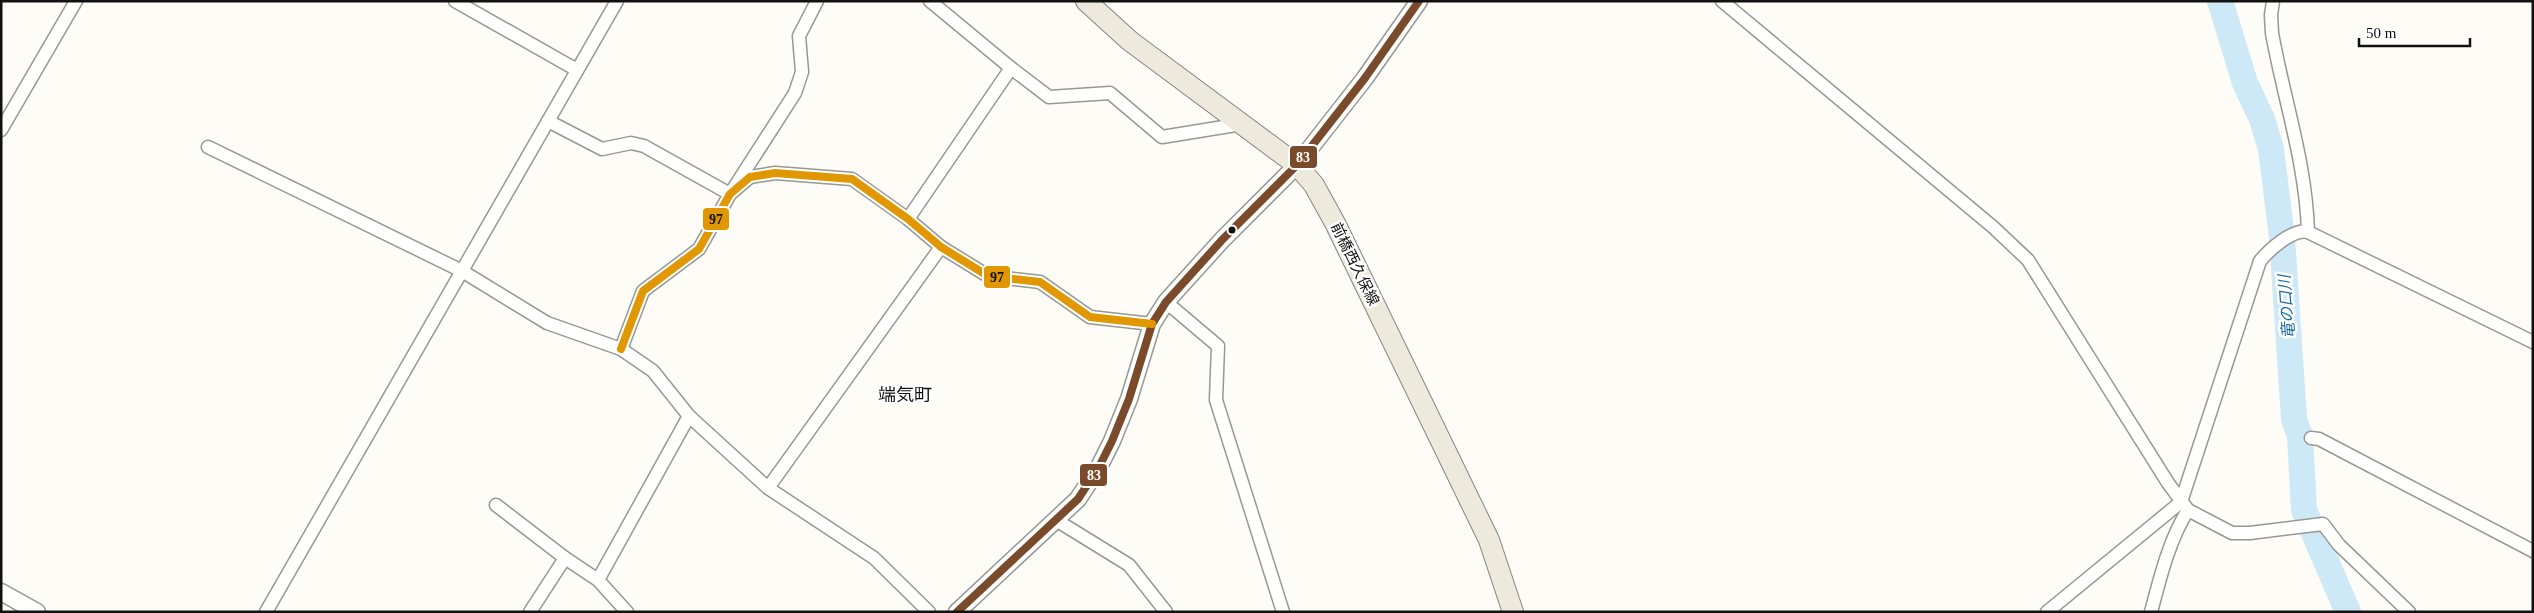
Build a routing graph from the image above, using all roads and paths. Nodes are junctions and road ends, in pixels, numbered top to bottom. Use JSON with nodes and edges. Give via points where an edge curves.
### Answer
{"nodes":[{"id":1,"x":76,"y":1,"type":"edge"},
{"id":2,"x":455,"y":1,"type":"edge"},
{"id":3,"x":617,"y":1,"type":"edge"},
{"id":4,"x":817,"y":1,"type":"edge"},
{"id":5,"x":930,"y":1,"type":"edge"},
{"id":6,"x":1086,"y":1,"type":"edge"},
{"id":7,"x":1419,"y":1,"type":"edge"},
{"id":8,"x":1722,"y":1,"type":"edge"},
{"id":9,"x":2273,"y":1,"type":"edge"},
{"id":10,"x":1012,"y":68,"type":"junction"},
{"id":11,"x":577,"y":70,"type":"junction"},
{"id":12,"x":548,"y":121,"type":"junction"},
{"id":13,"x":1242,"y":124,"type":"junction"},
{"id":14,"x":1,"y":130,"type":"edge"},
{"id":15,"x":208,"y":147,"type":"dead end"},
{"id":16,"x":1297,"y":165,"type":"junction"},
{"id":17,"x":730,"y":194,"type":"junction"},
{"id":18,"x":908,"y":219,"type":"junction"},
{"id":19,"x":2303,"y":232,"type":"junction"},
{"id":20,"x":940,"y":247,"type":"junction"},
{"id":21,"x":462,"y":271,"type":"junction"},
{"id":22,"x":1166,"y":302,"type":"junction"},
{"id":23,"x":1152,"y":324,"type":"junction"},
{"id":24,"x":2533,"y":342,"type":"edge"},
{"id":25,"x":622,"y":349,"type":"junction"},
{"id":26,"x":689,"y":416,"type":"junction"},
{"id":27,"x":2311,"y":438,"type":"dead end"},
{"id":28,"x":768,"y":488,"type":"junction"},
{"id":29,"x":496,"y":505,"type":"dead end"},
{"id":30,"x":2184,"y":506,"type":"junction"},
{"id":31,"x":1056,"y":520,"type":"junction"},
{"id":32,"x":2533,"y":550,"type":"edge"},
{"id":33,"x":565,"y":558,"type":"junction"},
{"id":34,"x":598,"y":580,"type":"junction"},
{"id":35,"x":1,"y":592,"type":"edge"},
{"id":36,"x":37,"y":612,"type":"edge"},
{"id":37,"x":266,"y":612,"type":"edge"},
{"id":38,"x":530,"y":612,"type":"edge"},
{"id":39,"x":627,"y":612,"type":"edge"},
{"id":40,"x":929,"y":612,"type":"edge"},
{"id":41,"x":957,"y":612,"type":"edge"},
{"id":42,"x":1166,"y":612,"type":"edge"},
{"id":43,"x":1283,"y":612,"type":"edge"},
{"id":44,"x":1513,"y":612,"type":"edge"},
{"id":45,"x":2046,"y":612,"type":"edge"},
{"id":46,"x":2151,"y":612,"type":"edge"},
{"id":47,"x":2409,"y":612,"type":"edge"}],
"edges":[{"from":1,"to":14,"type":"street"},
{"from":2,"to":11,"type":"street"},
{"from":3,"to":11,"type":"street"},
{"from":4,"to":17,"type":"street","via":[[799,36],[802,72],[795,93]]},
{"from":5,"to":10,"type":"street"},
{"from":6,"to":13,"type":"main road","name":"前橋西久保線","via":[[1130,41]]},
{"from":7,"to":16,"type":"street","via":[[1365,78]]},
{"from":8,"to":30,"type":"street","via":[[1993,226],[2028,260]]},
{"from":9,"to":19,"type":"street","via":[[2272,33],[2298,144],[2308,212]]},
{"from":10,"to":13,"type":"street","via":[[1049,97],[1110,93],[1162,137]]},
{"from":10,"to":18,"type":"street"},
{"from":11,"to":12,"type":"street"},
{"from":12,"to":17,"type":"street","via":[[602,149],[631,143],[644,146]]},
{"from":12,"to":21,"type":"street"},
{"from":13,"to":16,"type":"main road","name":"前橋西久保線"},
{"from":15,"to":21,"type":"street"},
{"from":16,"to":22,"type":"street"},
{"from":16,"to":44,"type":"main road","name":"前橋西久保線","via":[[1314,185],[1335,223],[1461,478],[1489,540]]},
{"from":17,"to":18,"type":"street","via":[[750,177],[775,173],[852,180]]},
{"from":17,"to":25,"type":"street","via":[[699,249],[643,290]]},
{"from":18,"to":20,"type":"street"},
{"from":19,"to":24,"type":"street"},
{"from":19,"to":30,"type":"street","via":[[2267,252],[2260,260]]},
{"from":20,"to":23,"type":"street","via":[[988,276],[1040,282],[1090,317]]},
{"from":20,"to":28,"type":"street"},
{"from":21,"to":25,"type":"street","via":[[548,323]]},
{"from":21,"to":37,"type":"street"},
{"from":22,"to":23,"type":"street"},
{"from":22,"to":43,"type":"street","via":[[1218,346],[1216,400]]},
{"from":23,"to":31,"type":"street","via":[[1129,399],[1100,467],[1078,499]]},
{"from":25,"to":26,"type":"street","via":[[653,372]]},
{"from":26,"to":28,"type":"street"},
{"from":26,"to":34,"type":"street"},
{"from":27,"to":32,"type":"street","via":[[2319,439]]},
{"from":28,"to":40,"type":"street","via":[[874,558]]},
{"from":29,"to":33,"type":"street"},
{"from":30,"to":45,"type":"street"},
{"from":30,"to":46,"type":"street"},
{"from":30,"to":47,"type":"street","via":[[2232,533],[2323,524],[2350,557]]},
{"from":31,"to":41,"type":"street"},
{"from":31,"to":42,"type":"street","via":[[1129,565]]},
{"from":33,"to":34,"type":"street"},
{"from":33,"to":38,"type":"street"},
{"from":34,"to":39,"type":"street"},
{"from":35,"to":36,"type":"street"}]}
